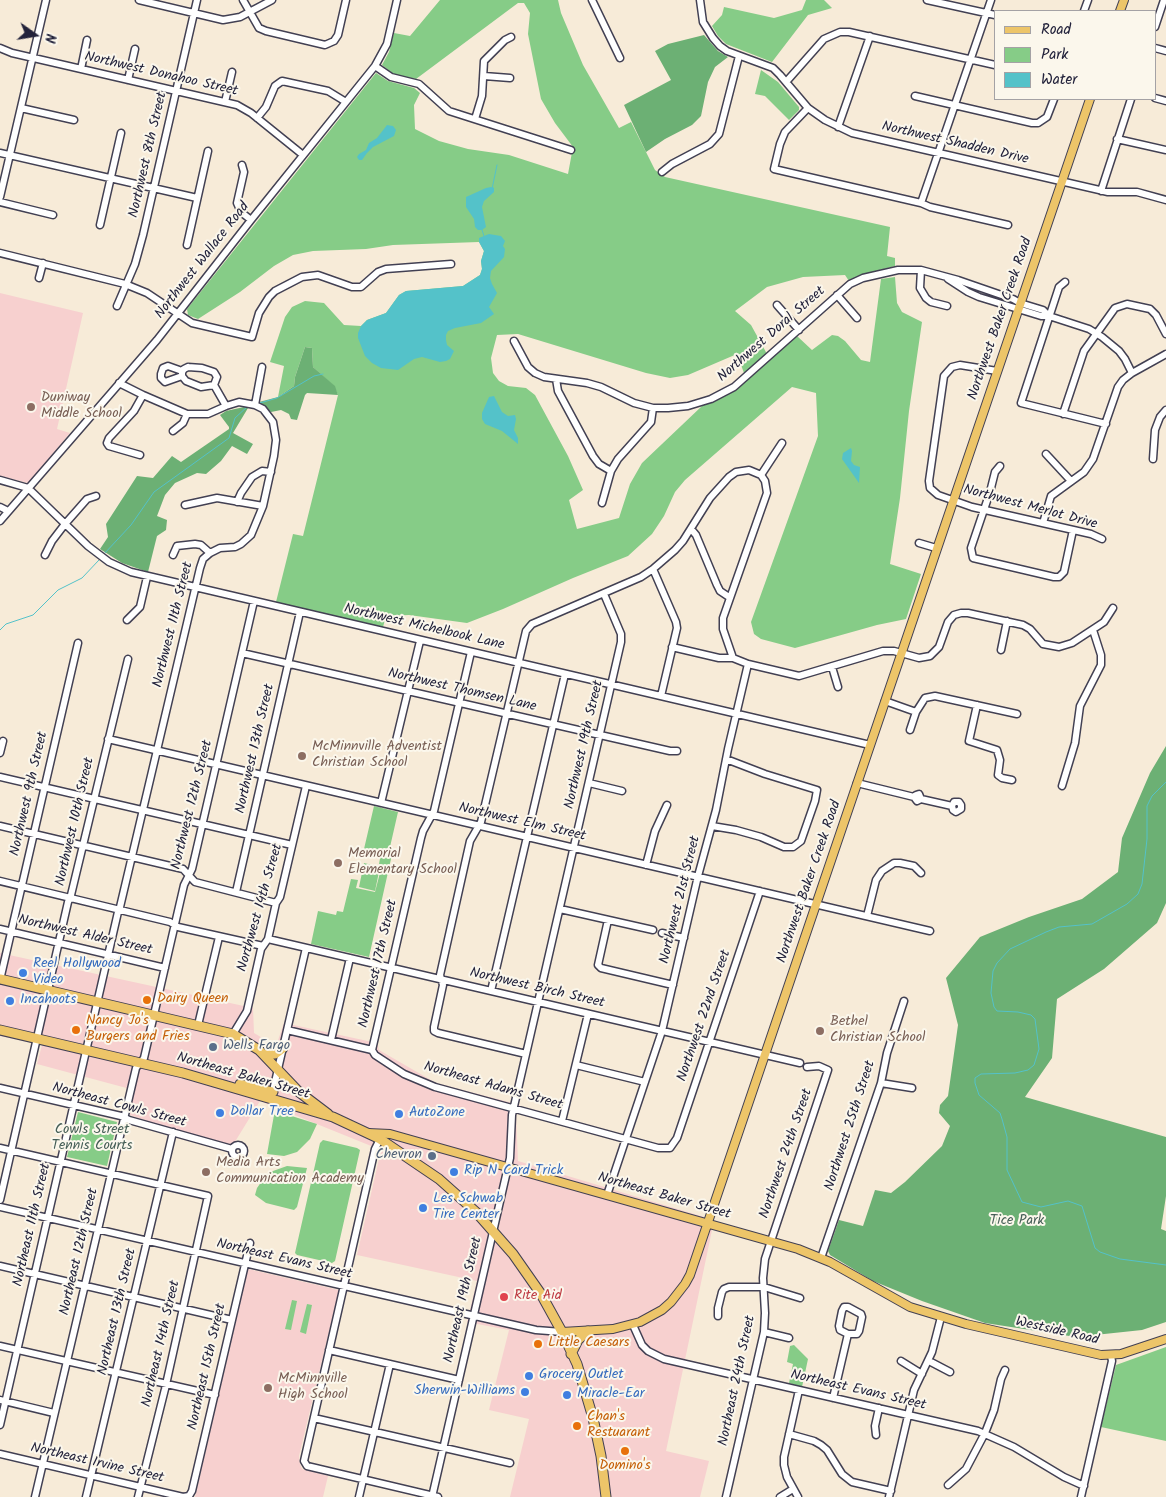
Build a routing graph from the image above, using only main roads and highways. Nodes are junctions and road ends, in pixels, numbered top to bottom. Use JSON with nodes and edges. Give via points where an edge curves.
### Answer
{"nodes":[{"id":1,"x":1090,"y":100,"type":"edge"},
{"id":2,"x":0,"y":979,"type":"edge"},
{"id":3,"x":0,"y":1030,"type":"edge"},
{"id":4,"x":283,"y":1048,"type":"road end"},
{"id":5,"x":264,"y":1054,"type":"junction"},
{"id":6,"x":333,"y":1116,"type":"junction"},
{"id":7,"x":368,"y":1133,"type":"junction"},
{"id":8,"x":708,"y":1224,"type":"junction"},
{"id":9,"x":941,"y":1317,"type":"joint"},
{"id":10,"x":588,"y":1330,"type":"junction"},
{"id":11,"x":562,"y":1332,"type":"junction"},
{"id":12,"x":1166,"y":1339,"type":"edge"},
{"id":13,"x":572,"y":1354,"type":"junction"},
{"id":14,"x":606,"y":1497,"type":"edge"}],
"edges":[{"from":1,"to":8,"type":"main road","name":"Northwest Baker Creek Road"},
{"from":2,"to":5,"type":"highway","via":[[233,1034]]},
{"from":3,"to":6,"type":"highway","name":"Northeast Baker Street","via":[[184,1073]]},
{"from":4,"to":5,"type":"highway","via":[[275,1054]]},
{"from":5,"to":6,"type":"highway","via":[[299,1092]]},
{"from":6,"to":7,"type":"highway"},
{"from":7,"to":8,"type":"main road","name":"Northeast Baker Street","via":[[385,1132]]},
{"from":7,"to":11,"type":"highway","via":[[439,1179],[493,1229],[528,1274]]},
{"from":8,"to":9,"type":"main road","name":"Northeast Baker Street","via":[[822,1258],[895,1300]]},
{"from":8,"to":10,"type":"main road","name":"Northwest Baker Creek Road","via":[[690,1274],[679,1293],[662,1310],[633,1325]]},
{"from":9,"to":12,"type":"main road","name":"Westside Road","via":[[1111,1356]]},
{"from":10,"to":11,"type":"main road","name":"Northwest Baker Creek Road"},
{"from":10,"to":13,"type":"highway","via":[[578,1340]]},
{"from":11,"to":13,"type":"highway"},
{"from":13,"to":14,"type":"highway","via":[[593,1418]]}]}
